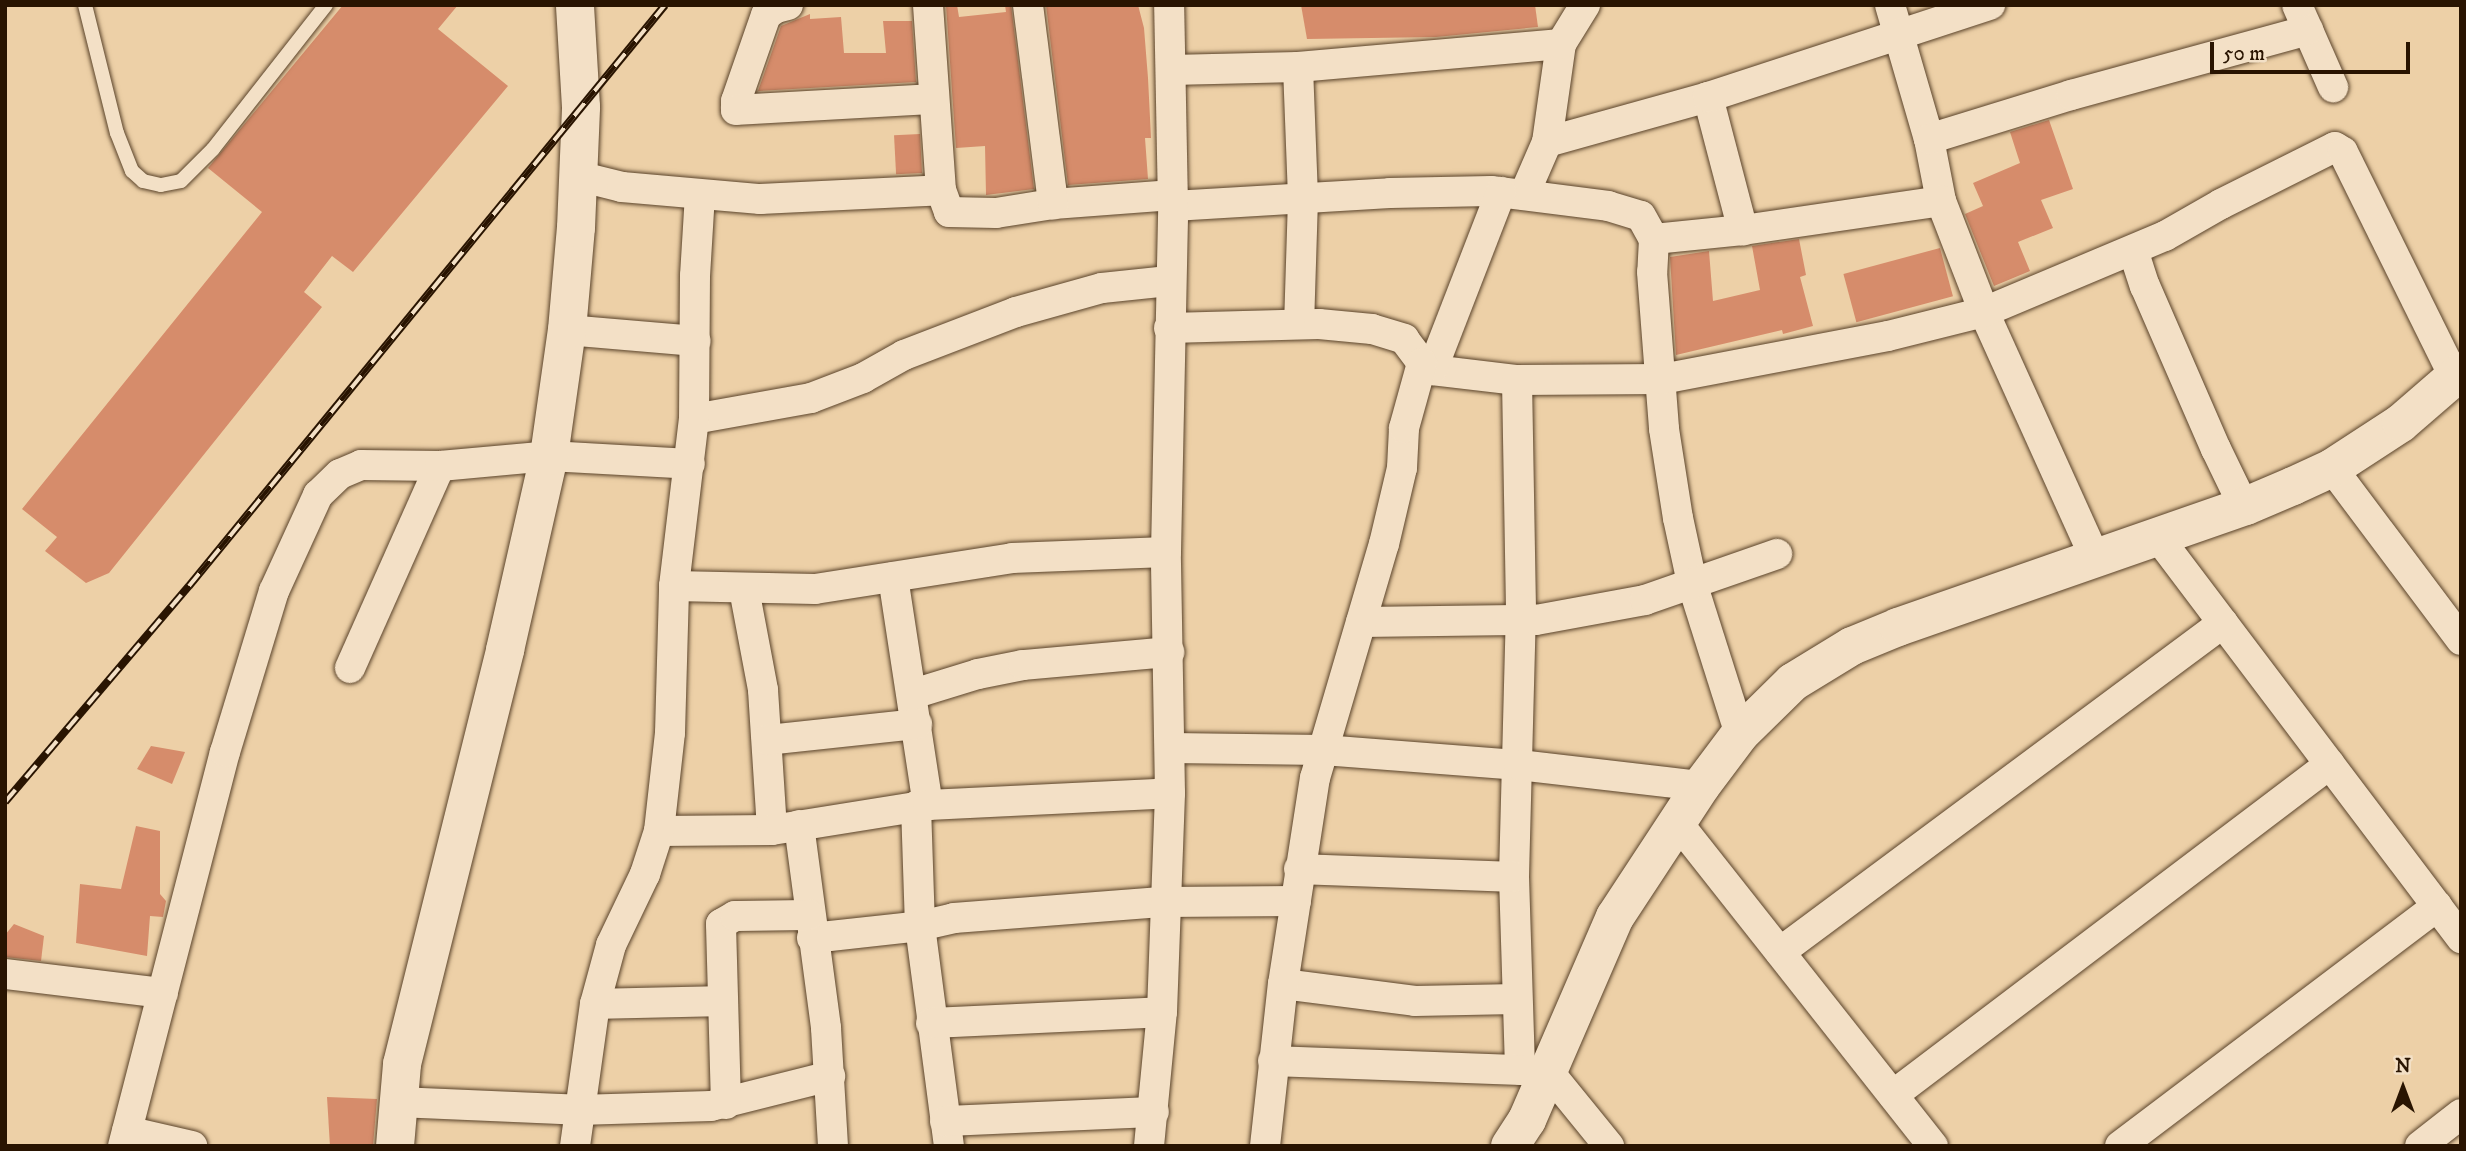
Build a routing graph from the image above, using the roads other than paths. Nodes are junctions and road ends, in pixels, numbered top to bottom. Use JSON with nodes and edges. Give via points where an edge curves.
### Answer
{"nodes":[{"id":1,"x":85,"y":5,"type":"edge"},
{"id":2,"x":326,"y":5,"type":"edge"},
{"id":3,"x":575,"y":5,"type":"edge"},
{"id":4,"x":788,"y":5,"type":"edge"},
{"id":5,"x":928,"y":5,"type":"edge"},
{"id":6,"x":1028,"y":5,"type":"edge"},
{"id":7,"x":1169,"y":5,"type":"edge"},
{"id":8,"x":1585,"y":5,"type":"edge"},
{"id":9,"x":1890,"y":5,"type":"edge"},
{"id":10,"x":1990,"y":5,"type":"edge"},
{"id":11,"x":2302,"y":18,"type":"edge"},
{"id":12,"x":1899,"y":35,"type":"junction"},
{"id":13,"x":1561,"y":44,"type":"junction"},
{"id":14,"x":1298,"y":67,"type":"junction"},
{"id":15,"x":1171,"y":70,"type":"junction"},
{"id":16,"x":2333,"y":87,"type":"dead end"},
{"id":17,"x":1708,"y":97,"type":"junction"},
{"id":18,"x":934,"y":99,"type":"junction"},
{"id":19,"x":1929,"y":139,"type":"junction"},
{"id":20,"x":1547,"y":142,"type":"junction"},
{"id":21,"x":578,"y":176,"type":"junction"},
{"id":22,"x":941,"y":190,"type":"junction"},
{"id":23,"x":1513,"y":194,"type":"junction"},
{"id":24,"x":700,"y":195,"type":"junction"},
{"id":25,"x":1303,"y":199,"type":"junction"},
{"id":26,"x":1173,"y":201,"type":"junction"},
{"id":27,"x":1941,"y":201,"type":"junction"},
{"id":28,"x":1053,"y":204,"type":"junction"},
{"id":29,"x":1743,"y":230,"type":"junction"},
{"id":30,"x":1654,"y":239,"type":"junction"},
{"id":31,"x":2133,"y":250,"type":"junction"},
{"id":32,"x":1169,"y":281,"type":"junction"},
{"id":33,"x":1984,"y":312,"type":"junction"},
{"id":34,"x":1299,"y":324,"type":"junction"},
{"id":35,"x":1169,"y":328,"type":"junction"},
{"id":36,"x":567,"y":330,"type":"junction"},
{"id":37,"x":696,"y":341,"type":"junction"},
{"id":38,"x":1427,"y":367,"type":"junction"},
{"id":39,"x":2457,"y":374,"type":"edge"},
{"id":40,"x":1662,"y":379,"type":"junction"},
{"id":41,"x":1517,"y":380,"type":"junction"},
{"id":42,"x":694,"y":419,"type":"junction"},
{"id":43,"x":548,"y":456,"type":"junction"},
{"id":44,"x":690,"y":464,"type":"junction"},
{"id":45,"x":440,"y":466,"type":"junction"},
{"id":46,"x":2332,"y":468,"type":"junction"},
{"id":47,"x":2244,"y":507,"type":"junction"},
{"id":48,"x":2158,"y":537,"type":"junction"},
{"id":49,"x":1166,"y":552,"type":"junction"},
{"id":50,"x":1777,"y":554,"type":"dead end"},
{"id":51,"x":2095,"y":558,"type":"junction"},
{"id":52,"x":893,"y":577,"type":"junction"},
{"id":53,"x":1692,"y":583,"type":"junction"},
{"id":54,"x":674,"y":586,"type":"junction"},
{"id":55,"x":744,"y":589,"type":"junction"},
{"id":56,"x":1520,"y":621,"type":"junction"},
{"id":57,"x":1361,"y":622,"type":"junction"},
{"id":58,"x":2223,"y":623,"type":"junction"},
{"id":59,"x":2461,"y":640,"type":"edge"},
{"id":60,"x":1169,"y":652,"type":"junction"},
{"id":61,"x":350,"y":668,"type":"dead end"},
{"id":62,"x":913,"y":694,"type":"junction"},
{"id":63,"x":918,"y":724,"type":"junction"},
{"id":64,"x":1740,"y":734,"type":"junction"},
{"id":65,"x":767,"y":740,"type":"junction"},
{"id":66,"x":1171,"y":748,"type":"junction"},
{"id":67,"x":1323,"y":750,"type":"junction"},
{"id":68,"x":2330,"y":764,"type":"junction"},
{"id":69,"x":1519,"y":765,"type":"junction"},
{"id":70,"x":1701,"y":786,"type":"junction"},
{"id":71,"x":1170,"y":793,"type":"junction"},
{"id":72,"x":922,"y":806,"type":"junction"},
{"id":73,"x":1677,"y":822,"type":"junction"},
{"id":74,"x":785,"y":827,"type":"junction"},
{"id":75,"x":659,"y":831,"type":"junction"},
{"id":76,"x":1299,"y":869,"type":"junction"},
{"id":77,"x":1514,"y":877,"type":"junction"},
{"id":78,"x":1296,"y":901,"type":"junction"},
{"id":79,"x":1164,"y":902,"type":"junction"},
{"id":80,"x":2437,"y":906,"type":"junction"},
{"id":81,"x":810,"y":926,"type":"junction"},
{"id":82,"x":920,"y":926,"type":"junction"},
{"id":83,"x":2461,"y":938,"type":"edge"},
{"id":84,"x":1780,"y":952,"type":"junction"},
{"id":85,"x":5,"y":974,"type":"edge"},
{"id":86,"x":1283,"y":984,"type":"junction"},
{"id":87,"x":163,"y":993,"type":"junction"},
{"id":88,"x":1517,"y":999,"type":"junction"},
{"id":89,"x":723,"y":1001,"type":"junction"},
{"id":90,"x":595,"y":1004,"type":"junction"},
{"id":91,"x":1162,"y":1012,"type":"junction"},
{"id":92,"x":931,"y":1023,"type":"junction"},
{"id":93,"x":1273,"y":1061,"type":"junction"},
{"id":94,"x":1534,"y":1071,"type":"junction"},
{"id":95,"x":830,"y":1076,"type":"junction"},
{"id":96,"x":1893,"y":1095,"type":"junction"},
{"id":97,"x":398,"y":1102,"type":"junction"},
{"id":98,"x":726,"y":1104,"type":"junction"},
{"id":99,"x":578,"y":1110,"type":"junction"},
{"id":100,"x":1154,"y":1112,"type":"junction"},
{"id":101,"x":2461,"y":1114,"type":"edge"},
{"id":102,"x":947,"y":1133,"type":"edge"},
{"id":103,"x":125,"y":1138,"type":"edge"},
{"id":104,"x":192,"y":1146,"type":"edge"},
{"id":105,"x":395,"y":1146,"type":"edge"},
{"id":106,"x":575,"y":1146,"type":"edge"},
{"id":107,"x":833,"y":1146,"type":"edge"},
{"id":108,"x":1149,"y":1146,"type":"edge"},
{"id":109,"x":1265,"y":1146,"type":"edge"},
{"id":110,"x":1510,"y":1146,"type":"edge"},
{"id":111,"x":1609,"y":1146,"type":"edge"},
{"id":112,"x":1933,"y":1146,"type":"edge"},
{"id":113,"x":2120,"y":1146,"type":"edge"},
{"id":114,"x":2420,"y":1146,"type":"edge"}],
"edges":[{"from":1,"to":2,"type":"lane","via":[[117,133],[132,171],[143,181],[161,185],[181,181],[213,149]]},
{"from":3,"to":21,"type":"main road","via":[[582,107]]},
{"from":4,"to":18,"type":"street","via":[[766,15],[736,110]]},
{"from":5,"to":18,"type":"street"},
{"from":6,"to":28,"type":"street"},
{"from":7,"to":15,"type":"street"},
{"from":8,"to":13,"type":"street"},
{"from":9,"to":12,"type":"street"},
{"from":10,"to":12,"type":"street"},
{"from":11,"to":16,"type":"street"},
{"from":11,"to":19,"type":"street"},
{"from":12,"to":17,"type":"street"},
{"from":12,"to":19,"type":"street"},
{"from":13,"to":14,"type":"street"},
{"from":13,"to":20,"type":"street"},
{"from":14,"to":15,"type":"street"},
{"from":14,"to":25,"type":"street"},
{"from":15,"to":26,"type":"street"},
{"from":17,"to":20,"type":"street"},
{"from":17,"to":29,"type":"street"},
{"from":18,"to":22,"type":"street"},
{"from":19,"to":27,"type":"street"},
{"from":20,"to":23,"type":"street"},
{"from":21,"to":24,"type":"street","via":[[622,187]]},
{"from":21,"to":36,"type":"main road"},
{"from":22,"to":24,"type":"street","via":[[760,199]]},
{"from":22,"to":28,"type":"street","via":[[949,212],[956,214]]},
{"from":23,"to":25,"type":"street","via":[[1456,190]]},
{"from":23,"to":30,"type":"street","via":[[1608,206],[1642,216]]},
{"from":23,"to":38,"type":"street"},
{"from":24,"to":37,"type":"street"},
{"from":25,"to":26,"type":"street"},
{"from":25,"to":34,"type":"street"},
{"from":26,"to":28,"type":"street"},
{"from":26,"to":32,"type":"street"},
{"from":27,"to":29,"type":"street"},
{"from":27,"to":33,"type":"street"},
{"from":29,"to":30,"type":"street"},
{"from":30,"to":40,"type":"street","via":[[1652,272]]},
{"from":31,"to":33,"type":"street"},
{"from":31,"to":39,"type":"street","via":[[2339,148]]},
{"from":31,"to":47,"type":"street"},
{"from":32,"to":35,"type":"street"},
{"from":32,"to":42,"type":"street","via":[[1102,288],[1016,312],[904,355],[832,391],[771,407]]},
{"from":33,"to":40,"type":"street"},
{"from":33,"to":51,"type":"street"},
{"from":34,"to":35,"type":"street"},
{"from":34,"to":38,"type":"street","via":[[1393,333],[1405,339]]},
{"from":35,"to":49,"type":"street"},
{"from":36,"to":37,"type":"street"},
{"from":36,"to":43,"type":"main road"},
{"from":37,"to":42,"type":"street"},
{"from":38,"to":41,"type":"street"},
{"from":38,"to":57,"type":"street","via":[[1405,428],[1402,468]]},
{"from":39,"to":46,"type":"main road","via":[[2401,423]]},
{"from":40,"to":41,"type":"street"},
{"from":40,"to":53,"type":"street","via":[[1664,429]]},
{"from":41,"to":56,"type":"street"},
{"from":42,"to":44,"type":"street"},
{"from":43,"to":44,"type":"street"},
{"from":43,"to":45,"type":"street"},
{"from":43,"to":97,"type":"main road","via":[[402,1064]]},
{"from":44,"to":54,"type":"street"},
{"from":45,"to":61,"type":"street"},
{"from":45,"to":87,"type":"street","via":[[361,465],[340,474],[318,495],[274,591],[225,752]]},
{"from":46,"to":47,"type":"main road"},
{"from":46,"to":59,"type":"street"},
{"from":47,"to":48,"type":"main road"},
{"from":48,"to":51,"type":"main road"},
{"from":48,"to":58,"type":"street"},
{"from":49,"to":52,"type":"street","via":[[1012,558]]},
{"from":49,"to":60,"type":"street"},
{"from":50,"to":53,"type":"street"},
{"from":51,"to":64,"type":"main road","via":[[1852,646],[1793,682]]},
{"from":52,"to":55,"type":"street","via":[[816,589]]},
{"from":52,"to":62,"type":"street"},
{"from":53,"to":56,"type":"street","via":[[1644,600]]},
{"from":53,"to":64,"type":"street"},
{"from":54,"to":55,"type":"street"},
{"from":54,"to":75,"type":"street","via":[[670,733]]},
{"from":55,"to":65,"type":"street","via":[[763,690]]},
{"from":56,"to":57,"type":"street"},
{"from":56,"to":69,"type":"street"},
{"from":57,"to":67,"type":"street"},
{"from":58,"to":68,"type":"street"},
{"from":58,"to":84,"type":"street"},
{"from":60,"to":62,"type":"street","via":[[1023,665]]},
{"from":60,"to":66,"type":"street"},
{"from":62,"to":63,"type":"street"},
{"from":63,"to":65,"type":"street"},
{"from":63,"to":72,"type":"street"},
{"from":64,"to":70,"type":"main road"},
{"from":65,"to":74,"type":"street"},
{"from":66,"to":67,"type":"street"},
{"from":66,"to":71,"type":"street"},
{"from":67,"to":69,"type":"street"},
{"from":67,"to":76,"type":"street"},
{"from":68,"to":80,"type":"street"},
{"from":68,"to":96,"type":"street"},
{"from":69,"to":70,"type":"street"},
{"from":69,"to":77,"type":"street"},
{"from":70,"to":73,"type":"main road"},
{"from":71,"to":72,"type":"street"},
{"from":71,"to":79,"type":"street"},
{"from":72,"to":74,"type":"street"},
{"from":72,"to":82,"type":"street"},
{"from":73,"to":84,"type":"street"},
{"from":73,"to":94,"type":"main road","via":[[1615,917]]},
{"from":74,"to":75,"type":"street"},
{"from":74,"to":81,"type":"street"},
{"from":75,"to":90,"type":"street","via":[[645,874],[611,945]]},
{"from":76,"to":77,"type":"street"},
{"from":76,"to":78,"type":"street"},
{"from":77,"to":88,"type":"street"},
{"from":78,"to":79,"type":"street"},
{"from":78,"to":86,"type":"street"},
{"from":79,"to":82,"type":"street","via":[[954,918]]},
{"from":79,"to":91,"type":"street"},
{"from":80,"to":83,"type":"street"},
{"from":80,"to":113,"type":"street"},
{"from":81,"to":82,"type":"street"},
{"from":81,"to":89,"type":"street","via":[[735,916],[721,924]]},
{"from":81,"to":95,"type":"street"},
{"from":82,"to":92,"type":"street"},
{"from":84,"to":96,"type":"street"},
{"from":85,"to":87,"type":"street"},
{"from":86,"to":88,"type":"street","via":[[1415,1001]]},
{"from":86,"to":93,"type":"street"},
{"from":87,"to":103,"type":"street"},
{"from":88,"to":94,"type":"street"},
{"from":89,"to":90,"type":"street"},
{"from":89,"to":98,"type":"street"},
{"from":90,"to":99,"type":"street"},
{"from":91,"to":92,"type":"street"},
{"from":91,"to":100,"type":"street"},
{"from":92,"to":102,"type":"street"},
{"from":93,"to":94,"type":"street"},
{"from":93,"to":109,"type":"street"},
{"from":94,"to":110,"type":"main road","via":[[1527,1120]]},
{"from":94,"to":111,"type":"street"},
{"from":95,"to":98,"type":"street"},
{"from":95,"to":107,"type":"street"},
{"from":96,"to":112,"type":"street"},
{"from":97,"to":99,"type":"street"},
{"from":97,"to":105,"type":"main road"},
{"from":98,"to":99,"type":"street"},
{"from":99,"to":106,"type":"street"},
{"from":100,"to":102,"type":"street"},
{"from":100,"to":108,"type":"street"},
{"from":101,"to":114,"type":"street"},
{"from":103,"to":104,"type":"street"}]}
